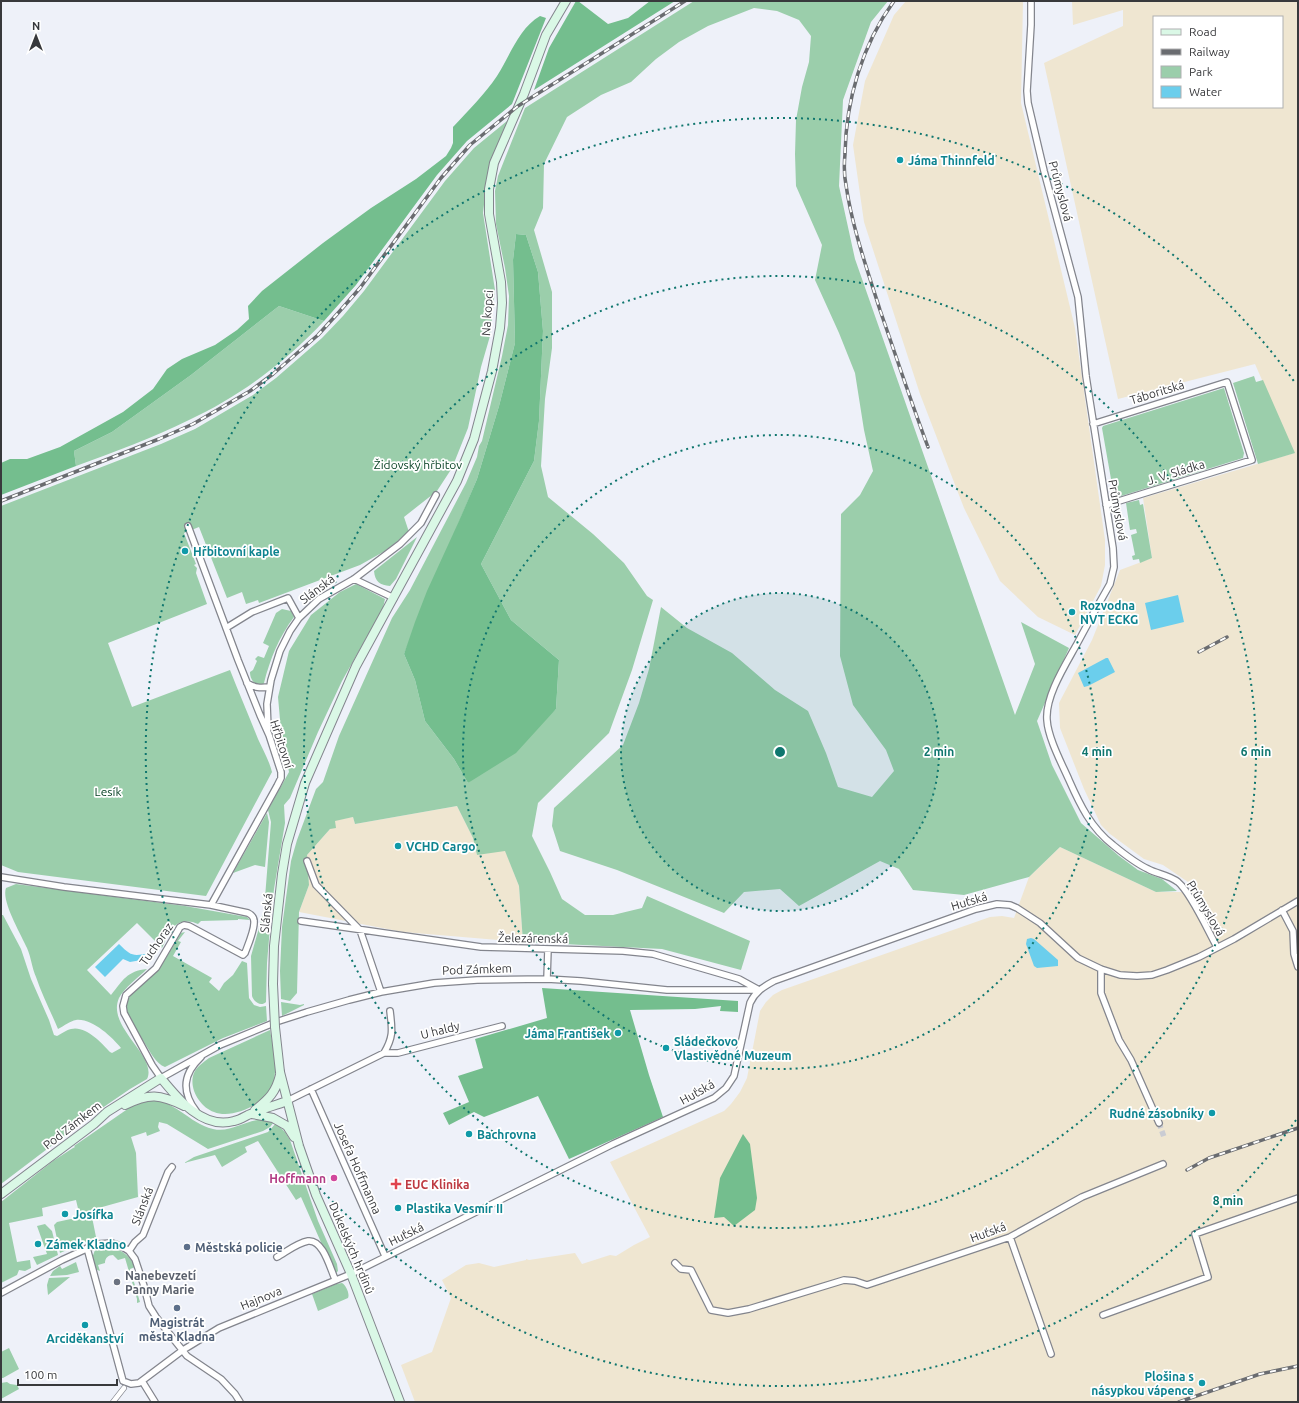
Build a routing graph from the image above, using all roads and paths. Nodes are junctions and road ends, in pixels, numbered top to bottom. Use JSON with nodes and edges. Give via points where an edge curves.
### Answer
{"nodes":[{"id":1,"x":566,"y":1,"type":"edge"},
{"id":2,"x":1031,"y":1,"type":"edge"},
{"id":3,"x":1093,"y":424,"type":"junction"},
{"id":4,"x":1252,"y":460,"type":"joint"},
{"id":5,"x":436,"y":495,"type":"dead end"},
{"id":6,"x":1106,"y":505,"type":"junction"},
{"id":7,"x":188,"y":526,"type":"dead end"},
{"id":8,"x":354,"y":579,"type":"junction"},
{"id":9,"x":394,"y":598,"type":"junction"},
{"id":10,"x":300,"y":618,"type":"junction"},
{"id":11,"x":226,"y":628,"type":"junction"},
{"id":12,"x":248,"y":683,"type":"junction"},
{"id":13,"x":269,"y":687,"type":"junction"},
{"id":14,"x":269,"y":735,"type":"junction"},
{"id":15,"x":307,"y":861,"type":"dead end"},
{"id":16,"x":1,"y":877,"type":"edge"},
{"id":17,"x":1298,"y":901,"type":"edge"},
{"id":18,"x":211,"y":905,"type":"junction"},
{"id":19,"x":1282,"y":910,"type":"junction"},
{"id":20,"x":301,"y":921,"type":"dead end"},
{"id":21,"x":360,"y":930,"type":"junction"},
{"id":22,"x":1217,"y":947,"type":"junction"},
{"id":23,"x":548,"y":949,"type":"junction"},
{"id":24,"x":1298,"y":967,"type":"edge"},
{"id":25,"x":1101,"y":969,"type":"junction"},
{"id":26,"x":547,"y":979,"type":"junction"},
{"id":27,"x":759,"y":990,"type":"junction"},
{"id":28,"x":381,"y":992,"type":"junction"},
{"id":29,"x":390,"y":1011,"type":"dead end"},
{"id":30,"x":502,"y":1026,"type":"dead end"},
{"id":31,"x":206,"y":1052,"type":"junction"},
{"id":32,"x":384,"y":1053,"type":"junction"},
{"id":33,"x":280,"y":1072,"type":"junction"},
{"id":34,"x":161,"y":1078,"type":"junction"},
{"id":35,"x":311,"y":1089,"type":"junction"},
{"id":36,"x":287,"y":1101,"type":"junction"},
{"id":37,"x":192,"y":1110,"type":"junction"},
{"id":38,"x":249,"y":1114,"type":"junction"},
{"id":39,"x":200,"y":1116,"type":"junction"},
{"id":40,"x":94,"y":1124,"type":"junction"},
{"id":41,"x":1159,"y":1124,"type":"tunnel mouth"},
{"id":42,"x":299,"y":1144,"type":"junction"},
{"id":43,"x":1164,"y":1164,"type":"dead end"},
{"id":44,"x":172,"y":1167,"type":"dead end"},
{"id":45,"x":1,"y":1194,"type":"edge"},
{"id":46,"x":1298,"y":1198,"type":"edge"},
{"id":47,"x":1010,"y":1237,"type":"junction"},
{"id":48,"x":87,"y":1248,"type":"junction"},
{"id":49,"x":129,"y":1251,"type":"junction"},
{"id":50,"x":385,"y":1256,"type":"junction"},
{"id":51,"x":276,"y":1257,"type":"dead end"},
{"id":52,"x":675,"y":1262,"type":"dead end"},
{"id":53,"x":351,"y":1274,"type":"junction"},
{"id":54,"x":335,"y":1279,"type":"junction"},
{"id":55,"x":1,"y":1293,"type":"edge"},
{"id":56,"x":1103,"y":1316,"type":"dead end"},
{"id":57,"x":183,"y":1350,"type":"junction"},
{"id":58,"x":1050,"y":1354,"type":"dead end"},
{"id":59,"x":142,"y":1381,"type":"junction"},
{"id":60,"x":124,"y":1388,"type":"dead end"},
{"id":61,"x":113,"y":1402,"type":"edge"},
{"id":62,"x":155,"y":1402,"type":"edge"},
{"id":63,"x":240,"y":1402,"type":"edge"},
{"id":64,"x":400,"y":1402,"type":"edge"}],
"edges":[{"from":1,"to":9,"type":"main road","name":"Na kopci","via":[[546,35],[494,163],[489,189],[489,214],[501,282],[502,303],[492,371],[474,439],[457,480]]},
{"from":2,"to":3,"type":"street","name":"Průmyslová","via":[[1028,103],[1077,292]]},
{"from":3,"to":4,"type":"street","name":"Táboritská","via":[[1227,382]]},
{"from":3,"to":6,"type":"street","name":"Průmyslová"},
{"from":4,"to":6,"type":"street","name":"J. V. Sládka"},
{"from":5,"to":8,"type":"street","name":"Slánská","via":[[421,523],[400,544]]},
{"from":6,"to":22,"type":"street","name":"Průmyslová","via":[[1114,558],[1113,575],[1052,693],[1047,714],[1049,730],[1078,799],[1094,826],[1107,841],[1136,862],[1180,884],[1190,897]]},
{"from":7,"to":11,"type":"street","name":"Hřbitovní"},
{"from":8,"to":9,"type":"street"},
{"from":8,"to":10,"type":"street","name":"Slánská","via":[[320,599]]},
{"from":9,"to":33,"type":"main road","name":"Slánská","bridge":true,"via":[[356,666],[305,783],[287,844],[274,946],[275,1027]]},
{"from":10,"to":11,"type":"street","via":[[288,598],[252,612]]},
{"from":10,"to":13,"type":"street","name":"Slánská","via":[[280,651]]},
{"from":11,"to":12,"type":"street","name":"Hřbitovní"},
{"from":12,"to":13,"type":"street","via":[[255,687]]},
{"from":12,"to":14,"type":"street","name":"Hřbitovní"},
{"from":13,"to":14,"type":"street","name":"Slánská"},
{"from":14,"to":18,"type":"street","name":"Hřbitovní","via":[[281,769],[280,780]]},
{"from":15,"to":21,"type":"street","via":[[316,885]]},
{"from":16,"to":18,"type":"street"},
{"from":17,"to":19,"type":"street","name":"Huťská"},
{"from":18,"to":34,"type":"street","name":"Tuchoraz","via":[[250,914],[254,919],[245,953],[243,955],[184,925],[180,927],[156,968],[126,995],[124,1013]]},
{"from":19,"to":22,"type":"street","name":"Huťská"},
{"from":19,"to":24,"type":"street","via":[[1293,931],[1294,954]]},
{"from":20,"to":21,"type":"street","name":"Železárenská"},
{"from":21,"to":23,"type":"street","name":"Železárenská","via":[[481,947]]},
{"from":21,"to":28,"type":"street"},
{"from":22,"to":25,"type":"street","name":"Huťská","via":[[1167,970],[1152,974],[1120,975]]},
{"from":23,"to":26,"type":"street"},
{"from":23,"to":27,"type":"street","name":"Železárenská","via":[[653,954],[739,979]]},
{"from":25,"to":27,"type":"street","name":"Huťská","via":[[1078,958],[1025,912],[1010,905],[997,904],[976,909],[774,981]]},
{"from":25,"to":41,"type":"street","via":[[1101,993],[1119,1040],[1131,1060]]},
{"from":26,"to":27,"type":"street","name":"Pod Zámkem","via":[[667,990]]},
{"from":26,"to":28,"type":"street","name":"Pod Zámkem","via":[[434,983]]},
{"from":27,"to":50,"type":"street","name":"Huťská","via":[[750,1003],[734,1076],[726,1088],[714,1098],[613,1144]]},
{"from":28,"to":31,"type":"street","name":"Pod Zámkem","via":[[292,1017],[233,1038]]},
{"from":29,"to":32,"type":"street","via":[[392,1032]]},
{"from":30,"to":32,"type":"street","name":"U haldy","via":[[398,1053]]},
{"from":31,"to":34,"type":"street","name":"Pod Zámkem"},
{"from":31,"to":39,"type":"street","name":"Pod Zámkem","via":[[191,1068],[186,1084],[189,1100]]},
{"from":32,"to":35,"type":"street"},
{"from":33,"to":36,"type":"main road","name":"Slánská"},
{"from":33,"to":38,"type":"main road","via":[[278,1086],[270,1097]]},
{"from":34,"to":37,"type":"main road"},
{"from":34,"to":40,"type":"main road","name":"Pod Zámkem","via":[[107,1112]]},
{"from":35,"to":36,"type":"street"},
{"from":35,"to":50,"type":"street","name":"Josefa Hoffmanna"},
{"from":36,"to":38,"type":"main road"},
{"from":36,"to":42,"type":"main road","name":"Dukelských hrdinů"},
{"from":37,"to":39,"type":"main road"},
{"from":37,"to":40,"type":"main road","via":[[166,1098],[152,1096],[133,1102]]},
{"from":38,"to":39,"type":"main road","via":[[224,1123]]},
{"from":38,"to":42,"type":"main road","via":[[273,1118],[287,1126]]},
{"from":40,"to":45,"type":"main road","name":"Pod Zámkem"},
{"from":42,"to":53,"type":"main road","name":"Dukelských hrdinů","via":[[316,1195]]},
{"from":43,"to":47,"type":"street","name":"Huťská","via":[[1082,1197]]},
{"from":44,"to":49,"type":"street","name":"Slánská","via":[[143,1235]]},
{"from":46,"to":56,"type":"street","via":[[1195,1234],[1208,1277]]},
{"from":47,"to":52,"type":"street","name":"Huťská","via":[[866,1286],[844,1280],[728,1313],[711,1310],[691,1270],[681,1269]]},
{"from":47,"to":58,"type":"street"},
{"from":48,"to":49,"type":"street","via":[[107,1243],[116,1244]]},
{"from":48,"to":55,"type":"street"},
{"from":48,"to":59,"type":"street","via":[[123,1380],[131,1384]]},
{"from":49,"to":57,"type":"street","via":[[138,1267],[151,1310]]},
{"from":50,"to":53,"type":"street","name":"Huťská"},
{"from":51,"to":54,"type":"street","via":[[303,1242],[314,1241],[321,1247]]},
{"from":53,"to":54,"type":"street","name":"Hajnova"},
{"from":53,"to":64,"type":"main road","name":"Dukelských hrdinů"},
{"from":54,"to":57,"type":"street","name":"Hajnova","via":[[219,1328]]},
{"from":57,"to":59,"type":"street","name":"Hajnova"},
{"from":57,"to":63,"type":"street","via":[[187,1356],[221,1379]]},
{"from":59,"to":62,"type":"street"},
{"from":60,"to":61,"type":"street"}]}
